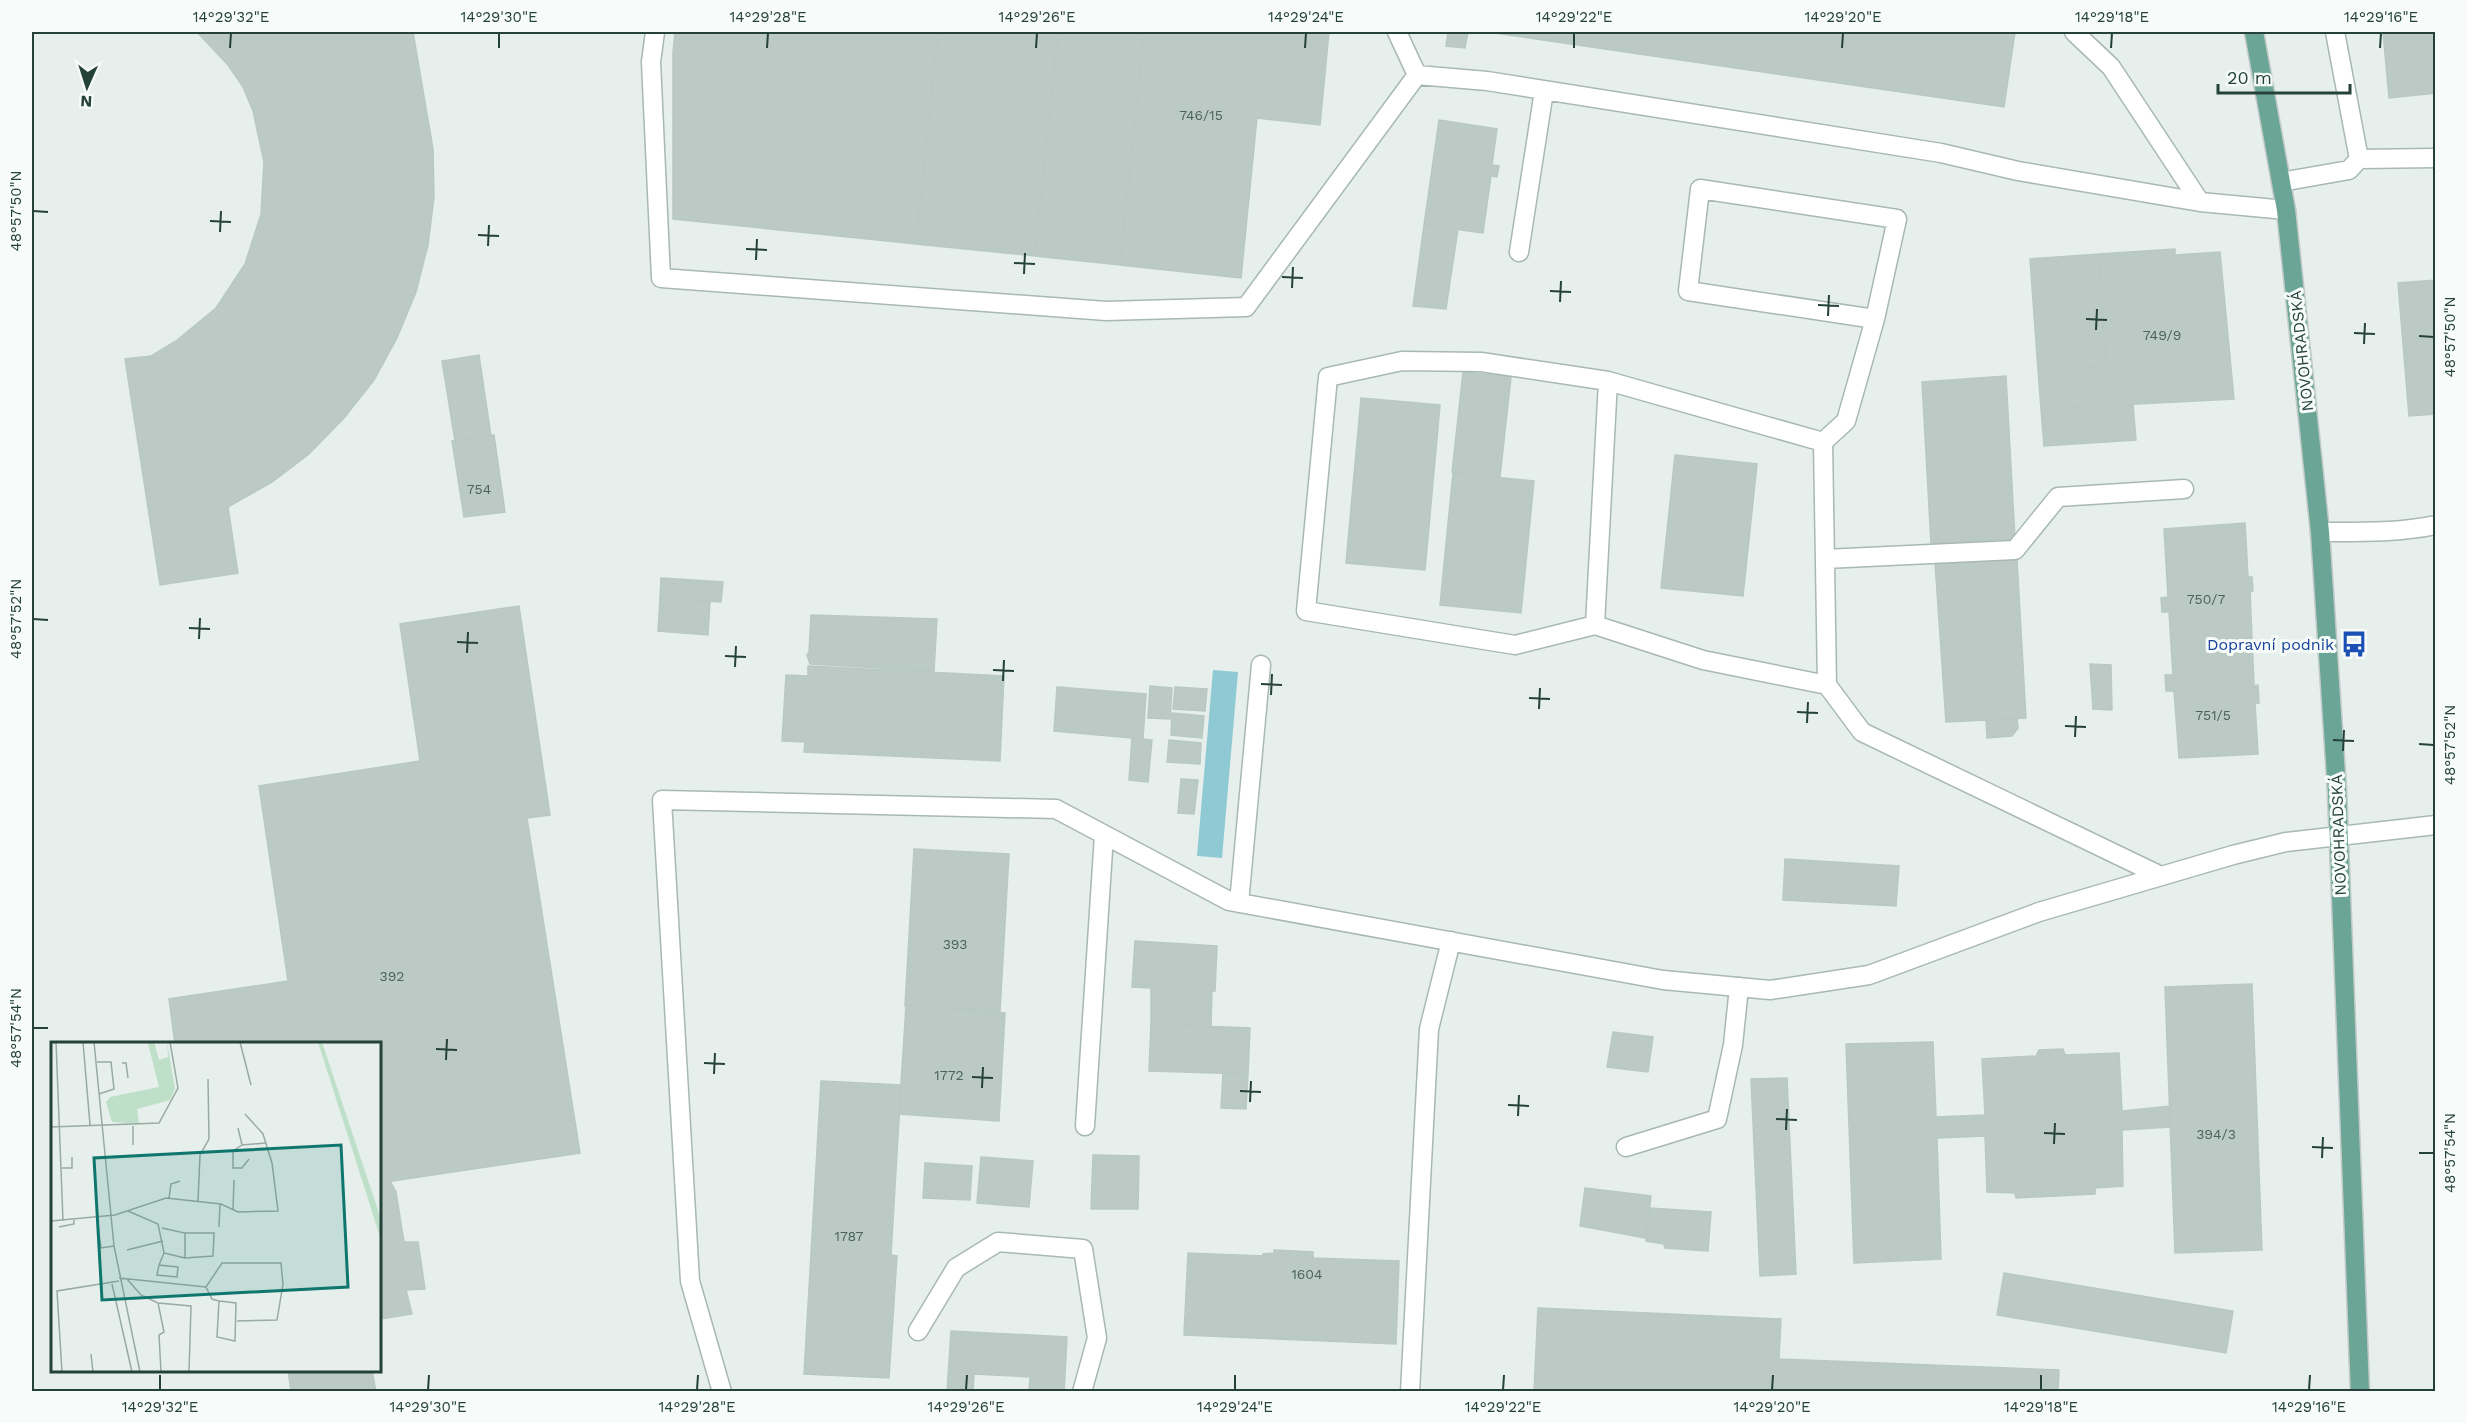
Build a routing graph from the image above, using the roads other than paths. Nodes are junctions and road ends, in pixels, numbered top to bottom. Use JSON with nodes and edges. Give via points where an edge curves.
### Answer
{"nodes":[{"id":1,"x":655,"y":32,"type":"edge"},
{"id":2,"x":1397,"y":32,"type":"edge"},
{"id":3,"x":2074,"y":32,"type":"edge"},
{"id":4,"x":2254,"y":32,"type":"edge"},
{"id":5,"x":2335,"y":32,"type":"edge"},
{"id":6,"x":1417,"y":75,"type":"junction"},
{"id":7,"x":1544,"y":91,"type":"junction"},
{"id":8,"x":2436,"y":158,"type":"edge"},
{"id":9,"x":2359,"y":159,"type":"junction"},
{"id":10,"x":2281,"y":182,"type":"junction"},
{"id":11,"x":2200,"y":202,"type":"junction"},
{"id":12,"x":2286,"y":210,"type":"junction"},
{"id":13,"x":1519,"y":252,"type":"dead end"},
{"id":14,"x":1875,"y":319,"type":"junction"},
{"id":15,"x":1608,"y":381,"type":"junction"},
{"id":16,"x":1823,"y":442,"type":"junction"},
{"id":17,"x":2184,"y":489,"type":"dead end"},
{"id":18,"x":2436,"y":525,"type":"edge"},
{"id":19,"x":2320,"y":532,"type":"junction"},
{"id":20,"x":1825,"y":559,"type":"junction"},
{"id":21,"x":1595,"y":625,"type":"junction"},
{"id":22,"x":1261,"y":665,"type":"dead end"},
{"id":23,"x":1827,"y":685,"type":"junction"},
{"id":24,"x":2436,"y":825,"type":"edge"},
{"id":25,"x":1104,"y":835,"type":"junction"},
{"id":26,"x":2338,"y":836,"type":"junction"},
{"id":27,"x":2161,"y":876,"type":"junction"},
{"id":28,"x":1239,"y":903,"type":"junction"},
{"id":29,"x":1450,"y":941,"type":"junction"},
{"id":30,"x":1739,"y":987,"type":"junction"},
{"id":31,"x":1085,"y":1126,"type":"dead end"},
{"id":32,"x":1626,"y":1147,"type":"dead end"},
{"id":33,"x":918,"y":1331,"type":"dead end"},
{"id":34,"x":722,"y":1392,"type":"edge"},
{"id":35,"x":1082,"y":1392,"type":"edge"},
{"id":36,"x":1410,"y":1392,"type":"edge"},
{"id":37,"x":2360,"y":1392,"type":"edge"}],
"edges":[{"from":1,"to":6,"type":"lane","via":[[651,62],[661,278],[1106,311],[1246,307]]},
{"from":2,"to":6,"type":"lane"},
{"from":3,"to":11,"type":"lane","via":[[2111,67]]},
{"from":4,"to":10,"type":"main road","name":"NOVOHRADSKÁ"},
{"from":5,"to":9,"type":"lane"},
{"from":6,"to":7,"type":"lane"},
{"from":7,"to":11,"type":"lane","via":[[1941,153],[2018,171]]},
{"from":7,"to":13,"type":"lane"},
{"from":8,"to":9,"type":"lane"},
{"from":9,"to":10,"type":"lane","via":[[2349,170]]},
{"from":10,"to":12,"type":"main road","name":"NOVOHRADSKÁ"},
{"from":11,"to":12,"type":"lane"},
{"from":12,"to":19,"type":"main road","name":"NOVOHRADSKÁ"},
{"from":14,"to":14,"type":"lane","via":[[1688,291],[1700,189],[1897,219]]},
{"from":14,"to":16,"type":"lane","via":[[1846,421]]},
{"from":15,"to":16,"type":"lane"},
{"from":15,"to":21,"type":"lane"},
{"from":15,"to":21,"type":"lane","via":[[1481,362],[1402,361],[1328,377],[1306,611],[1515,645]]},
{"from":16,"to":20,"type":"lane"},
{"from":17,"to":20,"type":"lane","via":[[2058,497],[2015,550]]},
{"from":18,"to":19,"type":"lane"},
{"from":19,"to":26,"type":"main road","name":"NOVOHRADSKÁ"},
{"from":20,"to":23,"type":"lane"},
{"from":21,"to":23,"type":"lane","via":[[1703,660]]},
{"from":22,"to":28,"type":"lane"},
{"from":23,"to":27,"type":"lane","via":[[1862,732]]},
{"from":24,"to":26,"type":"lane"},
{"from":25,"to":28,"type":"lane"},
{"from":25,"to":31,"type":"lane"},
{"from":25,"to":34,"type":"lane","via":[[1056,809],[662,800],[690,1281]]},
{"from":26,"to":27,"type":"lane","via":[[2286,842]]},
{"from":26,"to":37,"type":"main road","name":"NOVOHRADSKÁ"},
{"from":27,"to":30,"type":"lane","via":[[2039,912],[1869,975],[1770,990]]},
{"from":28,"to":29,"type":"lane"},
{"from":29,"to":30,"type":"lane","via":[[1663,980]]},
{"from":29,"to":36,"type":"lane","via":[[1429,1029]]},
{"from":30,"to":32,"type":"lane","via":[[1733,1045],[1718,1119]]},
{"from":33,"to":35,"type":"lane","via":[[956,1268],[999,1242],[1083,1249],[1097,1338]]}]}
